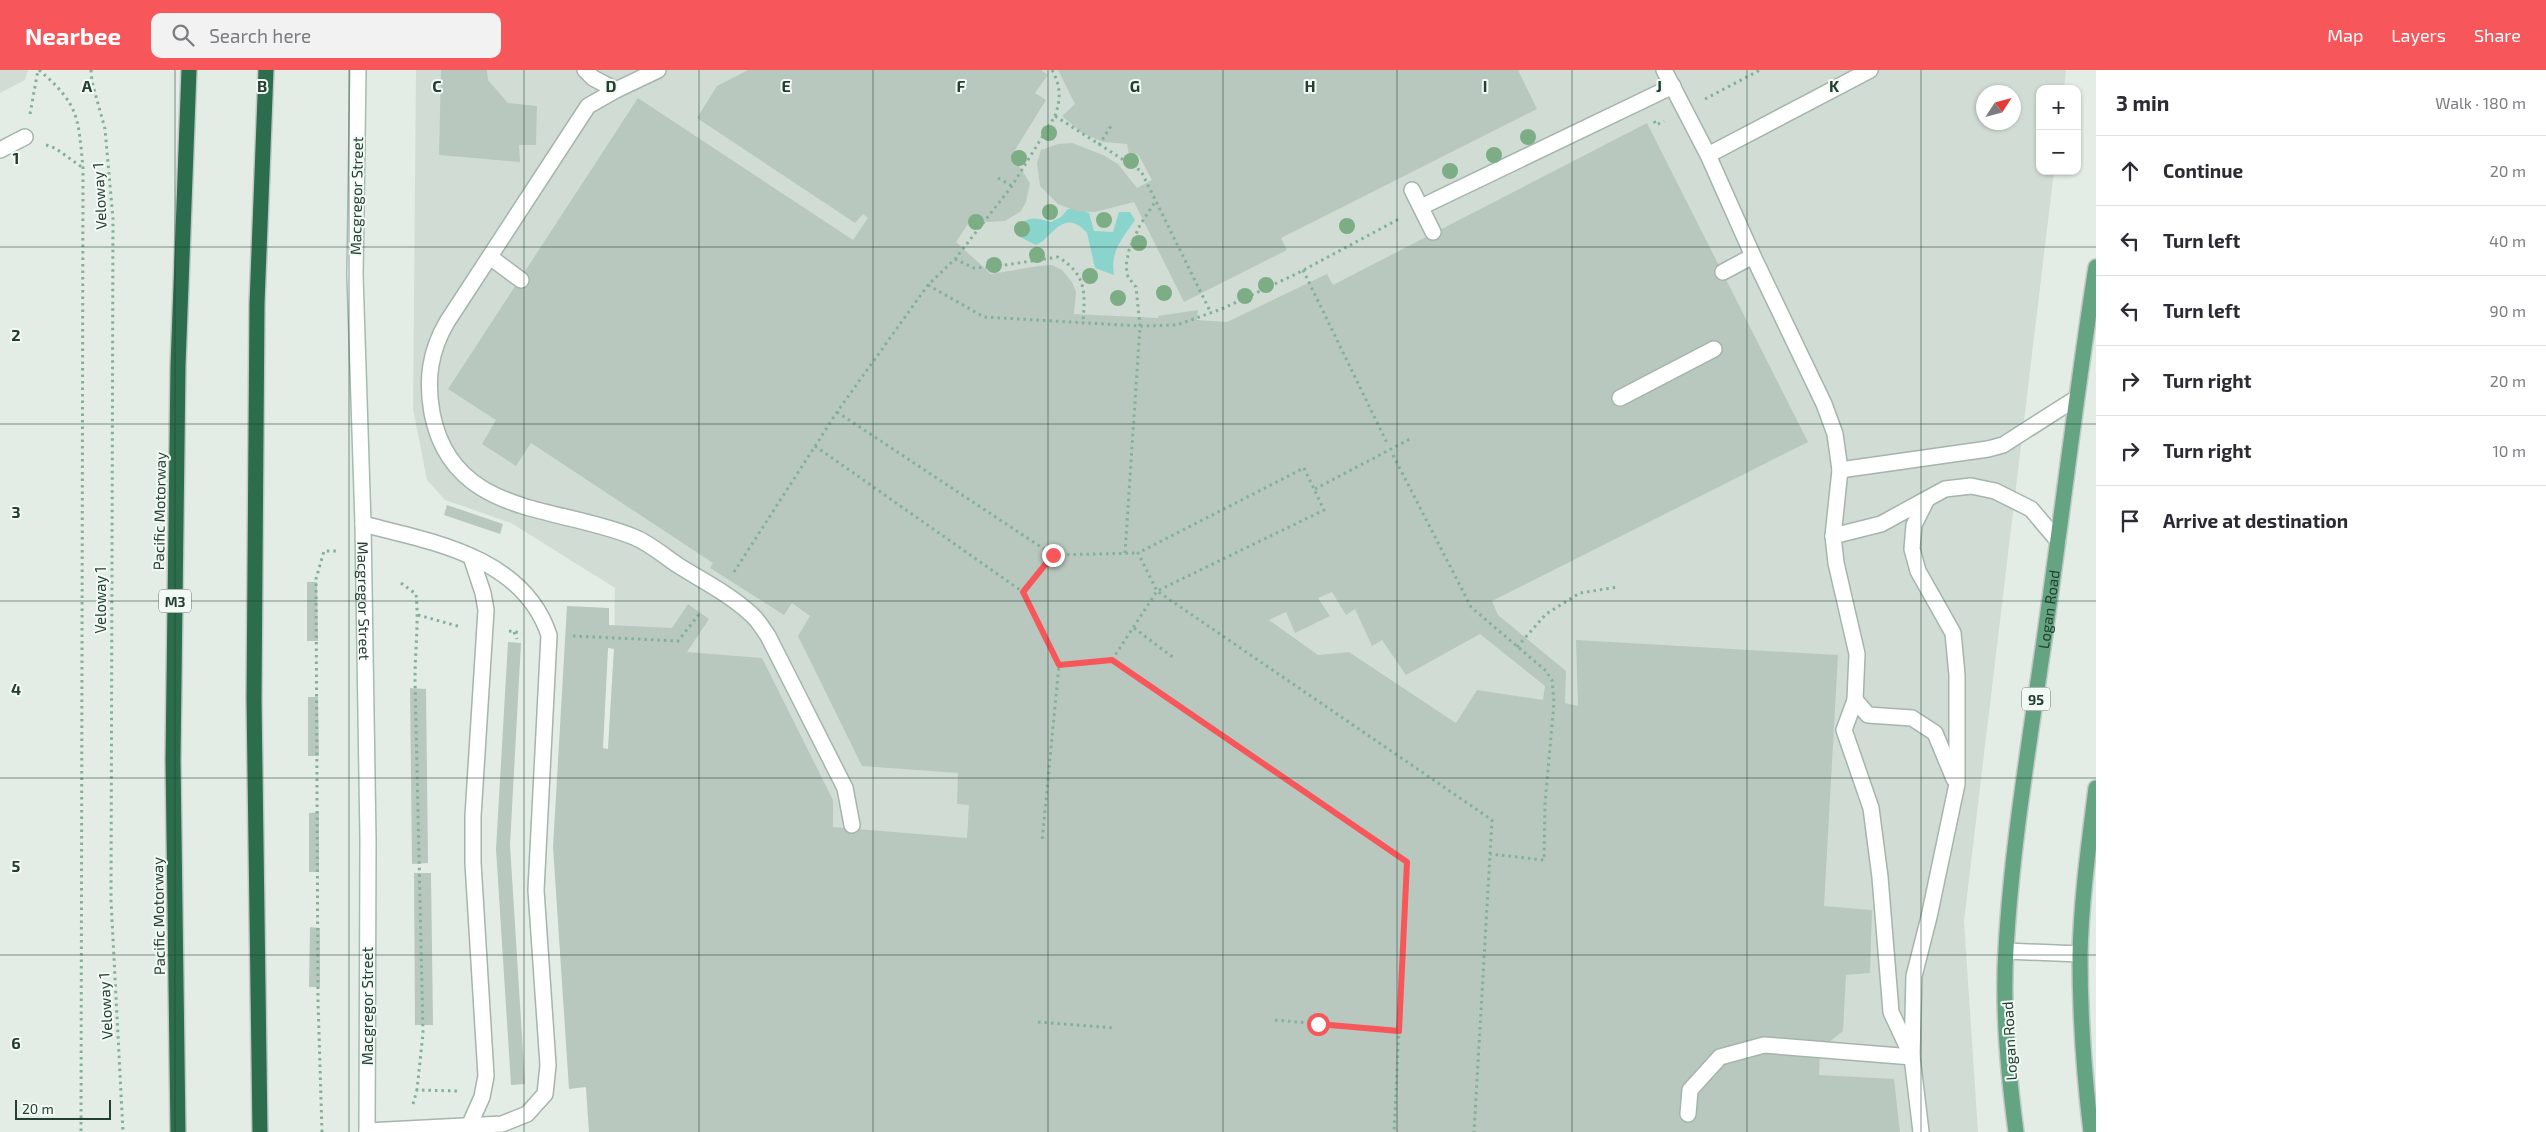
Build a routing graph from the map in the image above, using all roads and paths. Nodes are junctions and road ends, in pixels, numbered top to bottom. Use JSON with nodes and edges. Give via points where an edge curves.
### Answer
{"nodes":[{"id":1,"x":38,"y":70,"type":"edge"},
{"id":2,"x":92,"y":70,"type":"edge"},
{"id":3,"x":189,"y":70,"type":"edge"},
{"id":4,"x":266,"y":70,"type":"edge"},
{"id":5,"x":358,"y":70,"type":"edge"},
{"id":6,"x":585,"y":70,"type":"edge"},
{"id":7,"x":658,"y":70,"type":"edge"},
{"id":8,"x":1052,"y":70,"type":"edge"},
{"id":9,"x":1665,"y":70,"type":"edge"},
{"id":10,"x":1760,"y":70,"type":"edge"},
{"id":11,"x":1870,"y":70,"type":"edge"},
{"id":12,"x":1673,"y":86,"type":"junction"},
{"id":13,"x":616,"y":90,"type":"junction"},
{"id":14,"x":1686,"y":110,"type":"junction"},
{"id":15,"x":1056,"y":116,"type":"junction"},
{"id":16,"x":1111,"y":126,"type":"dead end"},
{"id":17,"x":25,"y":137,"type":"junction"},
{"id":18,"x":1099,"y":145,"type":"junction"},
{"id":19,"x":0,"y":150,"type":"edge"},
{"id":20,"x":1708,"y":155,"type":"junction"},
{"id":21,"x":83,"y":168,"type":"junction"},
{"id":22,"x":998,"y":178,"type":"dead end"},
{"id":23,"x":1012,"y":186,"type":"junction"},
{"id":24,"x":1412,"y":190,"type":"dead end"},
{"id":25,"x":1155,"y":201,"type":"junction"},
{"id":26,"x":1421,"y":207,"type":"junction"},
{"id":27,"x":1433,"y":232,"type":"dead end"},
{"id":28,"x":1753,"y":256,"type":"junction"},
{"id":29,"x":490,"y":257,"type":"junction"},
{"id":30,"x":955,"y":258,"type":"junction"},
{"id":31,"x":2096,"y":268,"type":"edge"},
{"id":32,"x":1303,"y":270,"type":"junction"},
{"id":33,"x":1723,"y":272,"type":"dead end"},
{"id":34,"x":521,"y":280,"type":"dead end"},
{"id":35,"x":928,"y":285,"type":"junction"},
{"id":36,"x":1211,"y":313,"type":"junction"},
{"id":37,"x":1083,"y":323,"type":"junction"},
{"id":38,"x":1140,"y":326,"type":"junction"},
{"id":39,"x":1714,"y":349,"type":"dead end"},
{"id":40,"x":1620,"y":398,"type":"dead end"},
{"id":41,"x":2075,"y":399,"type":"junction"},
{"id":42,"x":837,"y":412,"type":"junction"},
{"id":43,"x":1410,"y":439,"type":"dead end"},
{"id":44,"x":1388,"y":445,"type":"dead end"},
{"id":45,"x":814,"y":446,"type":"junction"},
{"id":46,"x":1393,"y":455,"type":"dead end"},
{"id":47,"x":1840,"y":470,"type":"junction"},
{"id":48,"x":1315,"y":489,"type":"junction"},
{"id":49,"x":1927,"y":499,"type":"junction"},
{"id":50,"x":363,"y":524,"type":"junction"},
{"id":51,"x":1833,"y":536,"type":"junction"},
{"id":52,"x":2058,"y":541,"type":"junction"},
{"id":53,"x":336,"y":551,"type":"dead end"},
{"id":54,"x":1124,"y":553,"type":"junction"},
{"id":55,"x":1138,"y":553,"type":"junction"},
{"id":56,"x":1053,"y":555,"type":"junction"},
{"id":57,"x":471,"y":557,"type":"junction"},
{"id":58,"x":728,"y":580,"type":"dead end"},
{"id":59,"x":401,"y":583,"type":"dead end"},
{"id":60,"x":1618,"y":587,"type":"dead end"},
{"id":61,"x":1157,"y":591,"type":"junction"},
{"id":62,"x":1023,"y":592,"type":"junction"},
{"id":63,"x":700,"y":613,"type":"dead end"},
{"id":64,"x":418,"y":615,"type":"junction"},
{"id":65,"x":465,"y":628,"type":"dead end"},
{"id":66,"x":1134,"y":628,"type":"junction"},
{"id":67,"x":505,"y":631,"type":"dead end"},
{"id":68,"x":514,"y":632,"type":"junction"},
{"id":69,"x":525,"y":633,"type":"dead end"},
{"id":70,"x":565,"y":636,"type":"dead end"},
{"id":71,"x":517,"y":639,"type":"dead end"},
{"id":72,"x":1517,"y":647,"type":"junction"},
{"id":73,"x":1174,"y":658,"type":"dead end"},
{"id":74,"x":1112,"y":660,"type":"junction"},
{"id":75,"x":1059,"y":665,"type":"junction"},
{"id":76,"x":1855,"y":700,"type":"junction"},
{"id":77,"x":1957,"y":784,"type":"junction"},
{"id":78,"x":2096,"y":788,"type":"edge"},
{"id":79,"x":852,"y":825,"type":"dead end"},
{"id":80,"x":1042,"y":842,"type":"dead end"},
{"id":81,"x":1490,"y":854,"type":"junction"},
{"id":82,"x":2006,"y":950,"type":"junction"},
{"id":83,"x":2080,"y":954,"type":"junction"},
{"id":84,"x":1275,"y":1020,"type":"dead end"},
{"id":85,"x":1038,"y":1022,"type":"dead end"},
{"id":86,"x":1115,"y":1028,"type":"dead end"},
{"id":87,"x":1399,"y":1031,"type":"junction"},
{"id":88,"x":1912,"y":1057,"type":"junction"},
{"id":89,"x":2091,"y":1087,"type":"edge"},
{"id":90,"x":417,"y":1090,"type":"junction"},
{"id":91,"x":467,"y":1092,"type":"dead end"},
{"id":92,"x":411,"y":1109,"type":"dead end"},
{"id":93,"x":1688,"y":1114,"type":"dead end"},
{"id":94,"x":469,"y":1126,"type":"junction"},
{"id":95,"x":80,"y":1132,"type":"edge"},
{"id":96,"x":123,"y":1132,"type":"edge"},
{"id":97,"x":178,"y":1132,"type":"edge"},
{"id":98,"x":260,"y":1132,"type":"edge"},
{"id":99,"x":322,"y":1132,"type":"edge"},
{"id":100,"x":367,"y":1132,"type":"edge"},
{"id":101,"x":1394,"y":1132,"type":"edge"},
{"id":102,"x":1474,"y":1132,"type":"edge"},
{"id":103,"x":1921,"y":1132,"type":"edge"},
{"id":104,"x":2016,"y":1132,"type":"edge"},
{"id":105,"x":2091,"y":1132,"type":"edge"}],
"edges":[{"from":1,"to":17,"type":"path"},
{"from":1,"to":21,"type":"path","via":[[62,89],[78,117]]},
{"from":2,"to":96,"type":"path","name":"Veloway 1","via":[[92,82],[105,129],[113,219],[111,900]]},
{"from":3,"to":97,"type":"highway","name":"Pacific Motorway","number":"M3","via":[[178,366],[173,760]]},
{"from":4,"to":98,"type":"highway","via":[[257,304],[254,699]]},
{"from":5,"to":50,"type":"street","name":"Macgregor Street","via":[[355,275]]},
{"from":6,"to":13,"type":"street"},
{"from":7,"to":13,"type":"street"},
{"from":8,"to":15,"type":"path","via":[[1059,83],[1060,102]]},
{"from":9,"to":12,"type":"street"},
{"from":10,"to":14,"type":"path"},
{"from":11,"to":20,"type":"street"},
{"from":12,"to":14,"type":"street"},
{"from":12,"to":26,"type":"street"},
{"from":13,"to":29,"type":"street","via":[[588,106]]},
{"from":14,"to":20,"type":"street"},
{"from":15,"to":18,"type":"path"},
{"from":15,"to":23,"type":"path"},
{"from":16,"to":18,"type":"path"},
{"from":17,"to":19,"type":"street"},
{"from":17,"to":21,"type":"path","via":[[55,148]]},
{"from":18,"to":25,"type":"path","via":[[1141,171]]},
{"from":20,"to":28,"type":"street"},
{"from":21,"to":95,"type":"path"},
{"from":22,"to":23,"type":"path"},
{"from":23,"to":30,"type":"path"},
{"from":24,"to":26,"type":"street"},
{"from":25,"to":36,"type":"path"},
{"from":25,"to":38,"type":"path","via":[[1140,225],[1126,266],[1128,277],[1136,287]]},
{"from":26,"to":27,"type":"street"},
{"from":26,"to":32,"type":"path"},
{"from":28,"to":33,"type":"street"},
{"from":28,"to":47,"type":"street","via":[[1824,404],[1836,434]]},
{"from":29,"to":34,"type":"street"},
{"from":29,"to":79,"type":"street","via":[[447,322],[431,356],[430,402],[434,424],[453,464],[467,479],[503,499],[581,519],[636,538],[752,615],[768,636],[845,788]]},
{"from":30,"to":35,"type":"path"},
{"from":30,"to":37,"type":"path","via":[[974,268],[1058,257],[1073,266],[1082,281],[1085,298]]},
{"from":31,"to":41,"type":"main road","name":"Logan Road","number":"95"},
{"from":32,"to":36,"type":"path"},
{"from":32,"to":44,"type":"path"},
{"from":35,"to":37,"type":"path","via":[[984,316]]},
{"from":35,"to":42,"type":"path"},
{"from":36,"to":38,"type":"path","via":[[1177,325]]},
{"from":37,"to":38,"type":"path"},
{"from":38,"to":54,"type":"path"},
{"from":39,"to":40,"type":"street"},
{"from":41,"to":47,"type":"street","via":[[2016,437],[1988,449]]},
{"from":41,"to":52,"type":"main road","name":"Logan Road","number":"95"},
{"from":42,"to":45,"type":"path"},
{"from":42,"to":56,"type":"path"},
{"from":43,"to":48,"type":"path"},
{"from":45,"to":58,"type":"path"},
{"from":45,"to":62,"type":"path"},
{"from":46,"to":72,"type":"path","via":[[1472,606]]},
{"from":47,"to":51,"type":"street"},
{"from":48,"to":55,"type":"path","via":[[1304,468]]},
{"from":48,"to":61,"type":"path","via":[[1324,510]]},
{"from":49,"to":51,"type":"street","via":[[1881,524]]},
{"from":49,"to":52,"type":"street","via":[[1946,489],[1971,486],[1995,492],[2031,509]]},
{"from":49,"to":77,"type":"street","via":[[1914,525],[1912,549],[1918,571],[1953,633],[1957,675]]},
{"from":50,"to":57,"type":"street","via":[[442,545]]},
{"from":50,"to":100,"type":"street","name":"Macgregor Street","via":[[368,840]]},
{"from":51,"to":76,"type":"street","via":[[1857,654]]},
{"from":52,"to":82,"type":"main road","name":"Logan Road","number":"95","via":[[2014,852]]},
{"from":53,"to":99,"type":"path","via":[[324,551],[316,579],[318,1001]]},
{"from":54,"to":55,"type":"path"},
{"from":54,"to":56,"type":"path"},
{"from":55,"to":61,"type":"path"},
{"from":56,"to":62,"type":"path"},
{"from":57,"to":94,"type":"street","via":[[486,610],[473,816],[486,1076],[482,1097]]},
{"from":57,"to":94,"type":"street","via":[[506,576],[527,595],[537,607],[549,635],[536,890],[548,1065],[545,1094],[527,1114],[502,1124]]},
{"from":59,"to":64,"type":"path","via":[[416,594]]},
{"from":60,"to":72,"type":"path","via":[[1580,593],[1546,614]]},
{"from":61,"to":66,"type":"path"},
{"from":61,"to":81,"type":"path","via":[[1492,820]]},
{"from":62,"to":75,"type":"path"},
{"from":63,"to":70,"type":"path","via":[[678,641]]},
{"from":64,"to":65,"type":"path"},
{"from":64,"to":90,"type":"path","via":[[415,670],[423,1033]]},
{"from":66,"to":73,"type":"path"},
{"from":66,"to":74,"type":"path"},
{"from":67,"to":68,"type":"path"},
{"from":68,"to":69,"type":"path"},
{"from":68,"to":71,"type":"path"},
{"from":72,"to":81,"type":"path","via":[[1552,680],[1554,702],[1545,804],[1544,860]]},
{"from":74,"to":75,"type":"path"},
{"from":74,"to":87,"type":"path","via":[[1407,862]]},
{"from":75,"to":80,"type":"path"},
{"from":76,"to":77,"type":"street","via":[[1868,715],[1912,718],[1935,734]]},
{"from":76,"to":88,"type":"street","via":[[1844,730],[1870,808],[1880,877],[1890,1012]]},
{"from":77,"to":88,"type":"street","via":[[1914,976]]},
{"from":78,"to":83,"type":"main road"},
{"from":81,"to":102,"type":"path"},
{"from":82,"to":83,"type":"street"},
{"from":82,"to":104,"type":"main road","name":"Logan Road","number":"95","via":[[2006,1021]]},
{"from":83,"to":89,"type":"main road"},
{"from":84,"to":87,"type":"path"},
{"from":85,"to":86,"type":"path"},
{"from":87,"to":101,"type":"path"},
{"from":88,"to":93,"type":"street","via":[[1764,1045],[1720,1057],[1690,1090]]},
{"from":88,"to":103,"type":"street"},
{"from":89,"to":105,"type":"main road"},
{"from":90,"to":91,"type":"path"},
{"from":90,"to":92,"type":"path"},
{"from":94,"to":100,"type":"street"}]}
